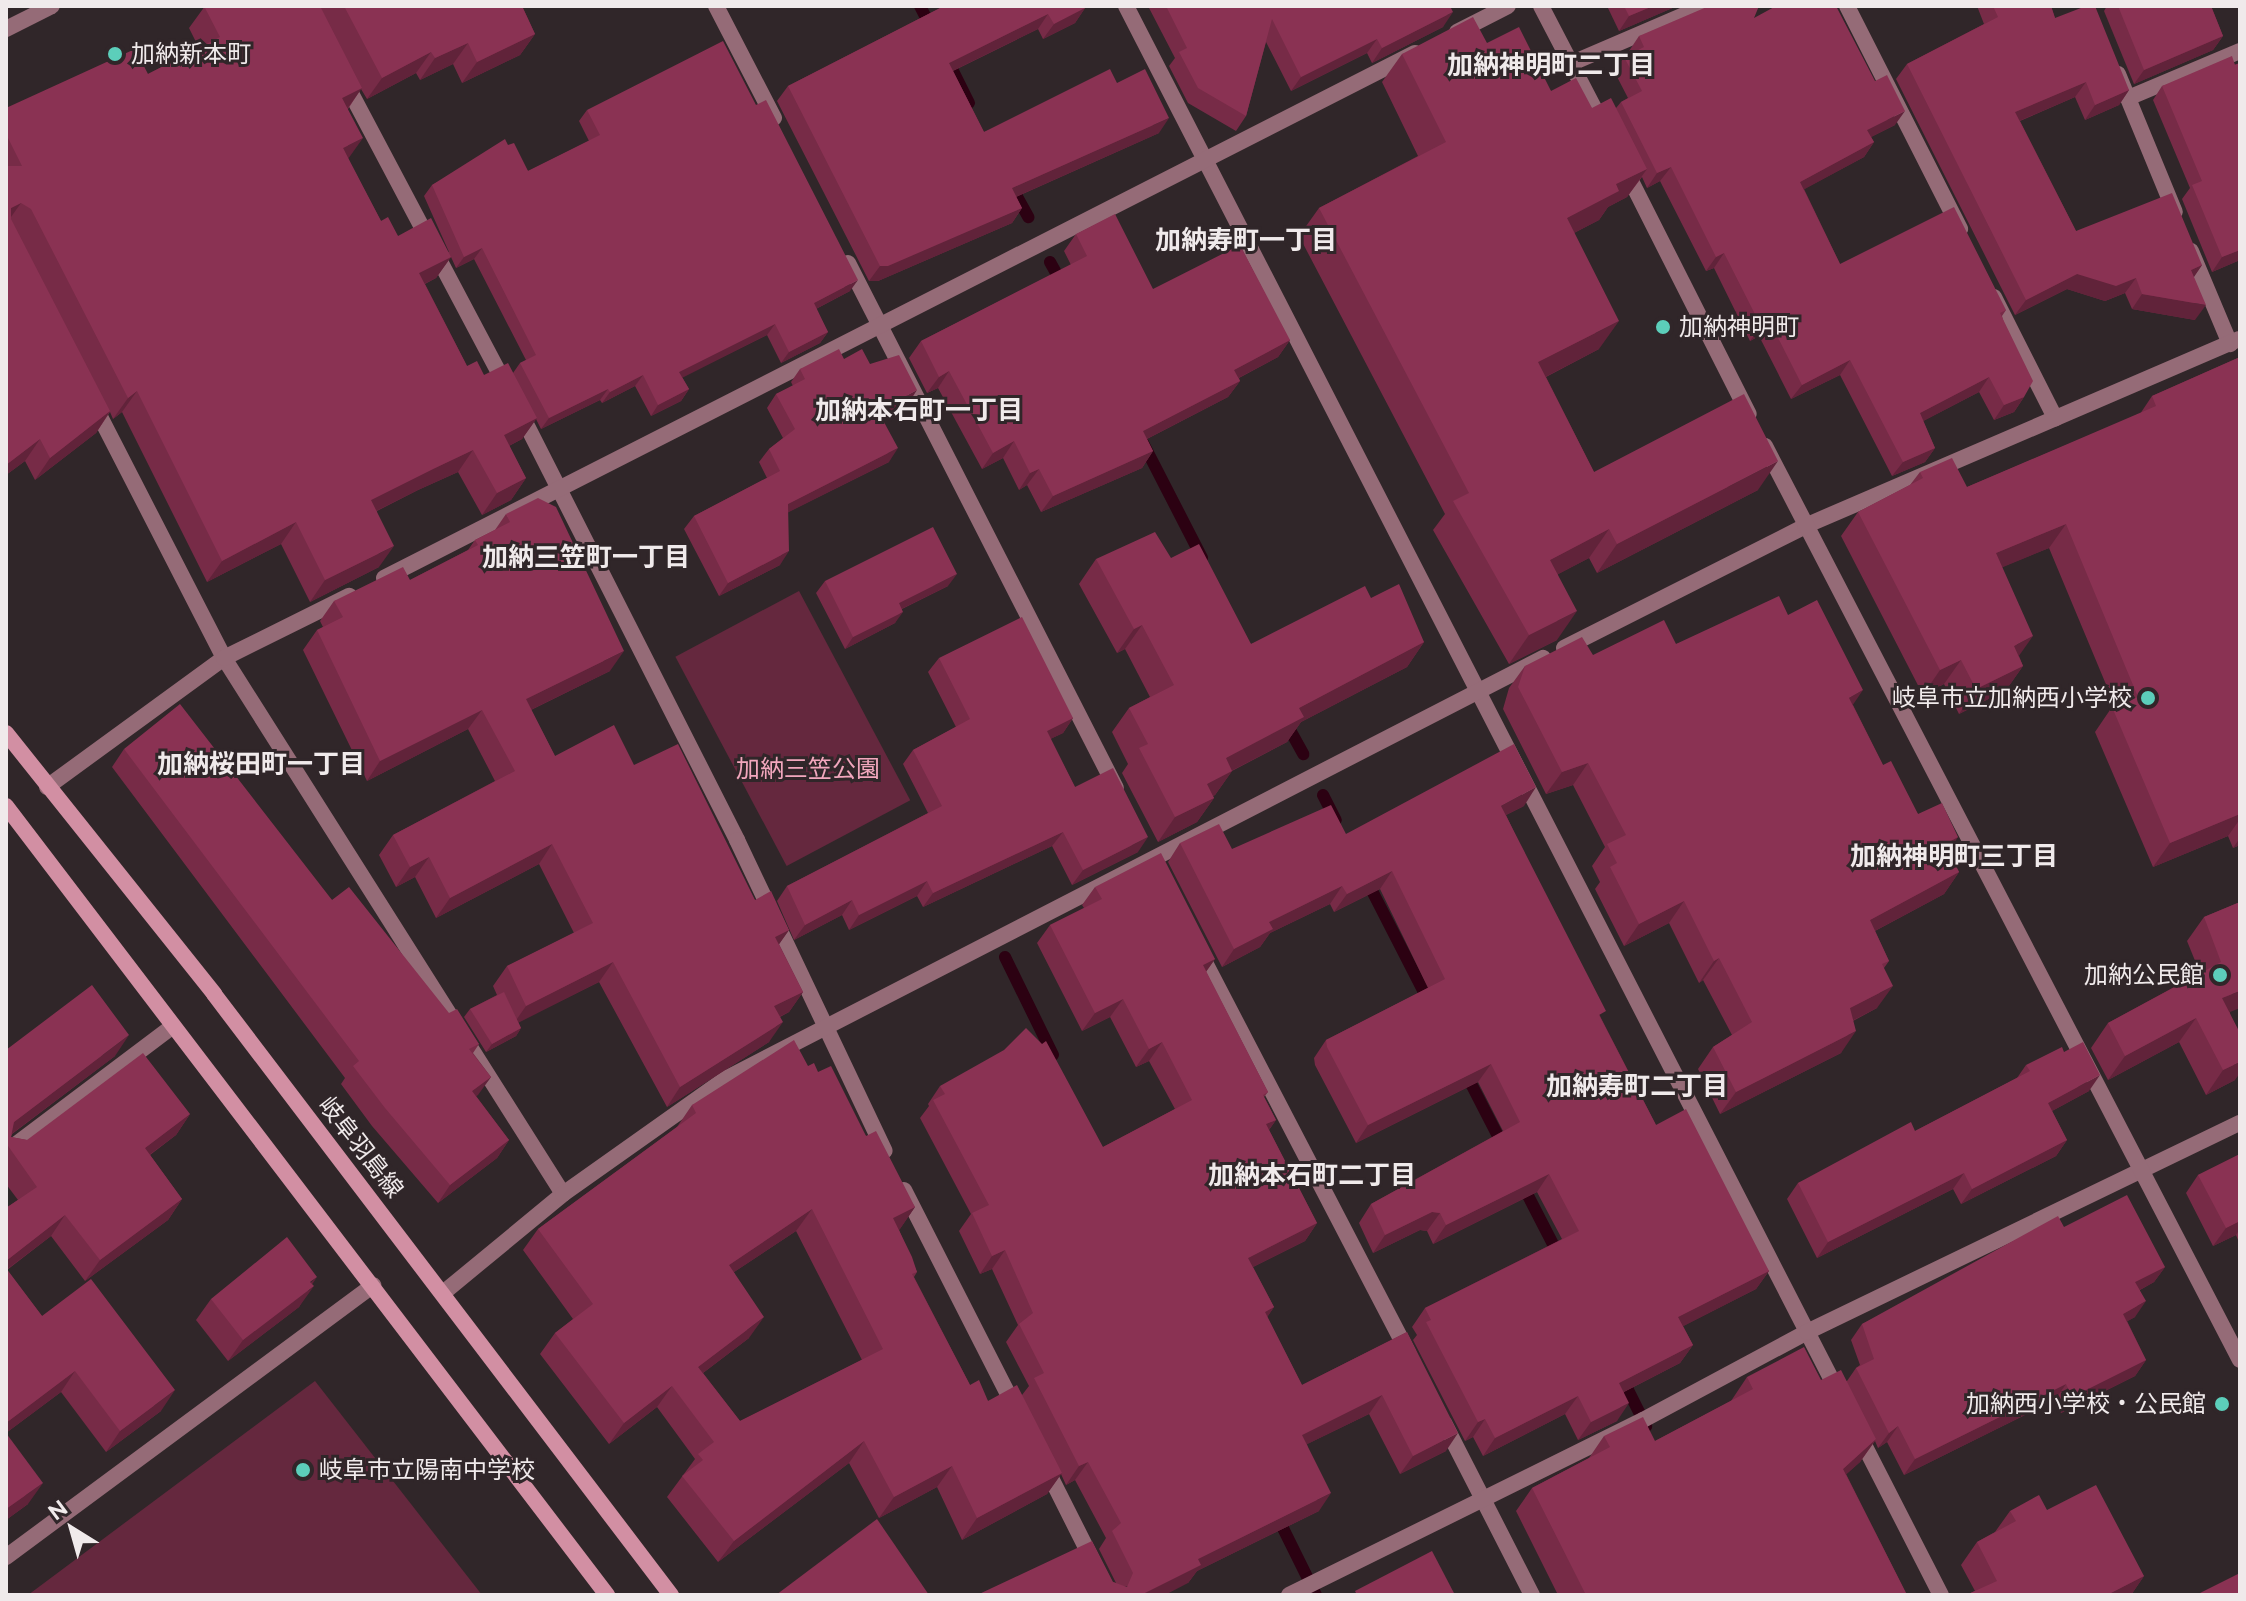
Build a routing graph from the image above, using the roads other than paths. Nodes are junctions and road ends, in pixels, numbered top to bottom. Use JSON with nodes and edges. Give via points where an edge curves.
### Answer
{"nodes":[{"id":1,"x":52,"y":6,"type":"edge"},
{"id":2,"x":716,"y":6,"type":"edge"},
{"id":3,"x":1126,"y":6,"type":"edge"},
{"id":4,"x":1508,"y":6,"type":"edge"},
{"id":5,"x":1541,"y":6,"type":"edge"},
{"id":6,"x":1705,"y":6,"type":"edge"},
{"id":7,"x":1847,"y":6,"type":"edge"},
{"id":8,"x":6,"y":29,"type":"edge"},
{"id":9,"x":2240,"y":51,"type":"edge"},
{"id":10,"x":2111,"y":59,"type":"edge"},
{"id":11,"x":334,"y":61,"type":"edge"},
{"id":12,"x":1572,"y":63,"type":"junction"},
{"id":13,"x":2128,"y":98,"type":"junction"},
{"id":14,"x":780,"y":131,"type":"edge"},
{"id":15,"x":1203,"y":160,"type":"junction"},
{"id":16,"x":838,"y":242,"type":"edge"},
{"id":17,"x":1969,"y":248,"type":"edge"},
{"id":18,"x":1983,"y":276,"type":"edge"},
{"id":19,"x":881,"y":326,"type":"junction"},
{"id":20,"x":2235,"y":341,"type":"edge"},
{"id":21,"x":86,"y":390,"type":"edge"},
{"id":22,"x":2055,"y":418,"type":"junction"},
{"id":23,"x":561,"y":490,"type":"junction"},
{"id":24,"x":1805,"y":526,"type":"junction"},
{"id":25,"x":224,"y":658,"type":"junction"},
{"id":26,"x":1477,"y":692,"type":"junction"},
{"id":27,"x":6,"y":733,"type":"edge"},
{"id":28,"x":47,"y":787,"type":"junction"},
{"id":29,"x":1122,"y":801,"type":"edge"},
{"id":30,"x":6,"y":806,"type":"edge"},
{"id":31,"x":1194,"y":940,"type":"edge"},
{"id":32,"x":821,"y":1025,"type":"junction"},
{"id":33,"x":173,"y":1026,"type":"junction"},
{"id":34,"x":2240,"y":1123,"type":"edge"},
{"id":35,"x":6,"y":1152,"type":"edge"},
{"id":36,"x":2142,"y":1166,"type":"junction"},
{"id":37,"x":563,"y":1194,"type":"junction"},
{"id":38,"x":373,"y":1285,"type":"junction"},
{"id":39,"x":443,"y":1293,"type":"junction"},
{"id":40,"x":1807,"y":1332,"type":"junction"},
{"id":41,"x":2240,"y":1360,"type":"edge"},
{"id":42,"x":1417,"y":1371,"type":"edge"},
{"id":43,"x":1439,"y":1413,"type":"edge"},
{"id":44,"x":1023,"y":1424,"type":"edge"},
{"id":45,"x":1038,"y":1453,"type":"edge"},
{"id":46,"x":1482,"y":1497,"type":"junction"},
{"id":47,"x":6,"y":1557,"type":"edge"},
{"id":48,"x":607,"y":1595,"type":"edge"},
{"id":49,"x":671,"y":1595,"type":"edge"},
{"id":50,"x":1110,"y":1595,"type":"edge"},
{"id":51,"x":1289,"y":1595,"type":"edge"},
{"id":52,"x":1532,"y":1595,"type":"edge"},
{"id":53,"x":1941,"y":1595,"type":"edge"}],
"edges":[{"from":1,"to":8,"type":"street"},
{"from":2,"to":14,"type":"street"},
{"from":3,"to":15,"type":"street"},
{"from":4,"to":15,"type":"street"},
{"from":5,"to":12,"type":"street"},
{"from":6,"to":12,"type":"street"},
{"from":7,"to":17,"type":"street"},
{"from":9,"to":13,"type":"street"},
{"from":10,"to":13,"type":"street"},
{"from":11,"to":23,"type":"street"},
{"from":12,"to":24,"type":"street"},
{"from":13,"to":20,"type":"street"},
{"from":15,"to":19,"type":"street"},
{"from":15,"to":26,"type":"street"},
{"from":16,"to":19,"type":"street"},
{"from":18,"to":22,"type":"street"},
{"from":19,"to":23,"type":"street"},
{"from":19,"to":29,"type":"street"},
{"from":20,"to":22,"type":"street"},
{"from":21,"to":25,"type":"street"},
{"from":22,"to":24,"type":"street"},
{"from":23,"to":25,"type":"street"},
{"from":23,"to":32,"type":"street","via":[[737,840]]},
{"from":24,"to":26,"type":"street"},
{"from":24,"to":36,"type":"street"},
{"from":25,"to":28,"type":"street"},
{"from":25,"to":37,"type":"street"},
{"from":26,"to":32,"type":"street"},
{"from":26,"to":40,"type":"street"},
{"from":27,"to":28,"type":"main road","name":"岐阜羽島線"},
{"from":28,"to":39,"type":"main road","name":"岐阜羽島線"},
{"from":30,"to":33,"type":"main road"},
{"from":31,"to":42,"type":"street"},
{"from":32,"to":37,"type":"street","via":[[727,1078]]},
{"from":32,"to":44,"type":"street"},
{"from":33,"to":35,"type":"street"},
{"from":33,"to":38,"type":"main road"},
{"from":34,"to":36,"type":"street"},
{"from":36,"to":40,"type":"street"},
{"from":36,"to":41,"type":"street"},
{"from":37,"to":39,"type":"street"},
{"from":38,"to":47,"type":"street"},
{"from":38,"to":48,"type":"main road"},
{"from":39,"to":49,"type":"main road","name":"岐阜羽島線"},
{"from":40,"to":46,"type":"street","via":[[1643,1420]]},
{"from":40,"to":53,"type":"street"},
{"from":43,"to":46,"type":"street"},
{"from":45,"to":50,"type":"street"},
{"from":46,"to":51,"type":"street"},
{"from":46,"to":52,"type":"street"}]}
